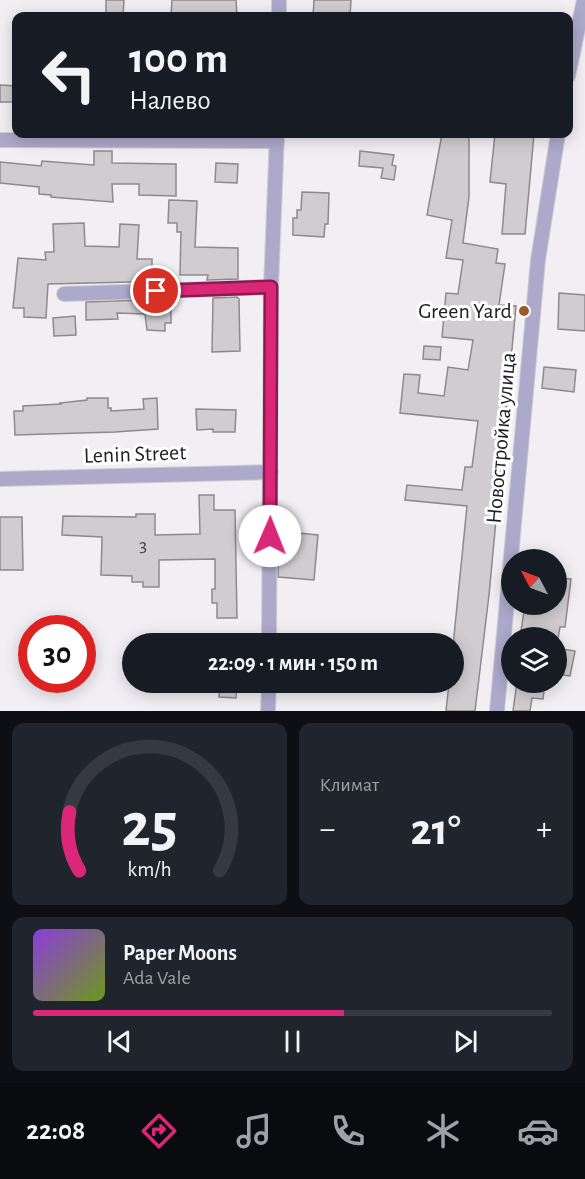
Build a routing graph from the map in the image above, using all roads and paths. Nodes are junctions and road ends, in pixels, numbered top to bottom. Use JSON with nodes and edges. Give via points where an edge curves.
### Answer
{"nodes":[{"id":1,"x":584,"y":0,"type":"edge"},
{"id":2,"x":573,"y":52,"type":"edge"},
{"id":3,"x":185,"y":138,"type":"edge"},
{"id":4,"x":277,"y":138,"type":"edge"},
{"id":5,"x":557,"y":138,"type":"edge"},
{"id":6,"x":0,"y":140,"type":"edge"},
{"id":7,"x":271,"y":287,"type":"junction"},
{"id":8,"x":64,"y":294,"type":"dead end"},
{"id":9,"x":271,"y":472,"type":"junction"},
{"id":10,"x":0,"y":479,"type":"edge"},
{"id":11,"x":269,"y":633,"type":"edge"},
{"id":12,"x":269,"y":693,"type":"edge"},
{"id":13,"x":268,"y":711,"type":"edge"},
{"id":14,"x":497,"y":711,"type":"edge"}],
"edges":[{"from":1,"to":2,"type":"street"},
{"from":3,"to":6,"type":"street"},
{"from":4,"to":7,"type":"street"},
{"from":5,"to":14,"type":"street","name":"Новостройка улица","via":[[538,261]]},
{"from":7,"to":8,"type":"street"},
{"from":7,"to":9,"type":"street"},
{"from":9,"to":10,"type":"street","name":"Lenin Street"},
{"from":9,"to":11,"type":"street"},
{"from":12,"to":13,"type":"street"}]}
